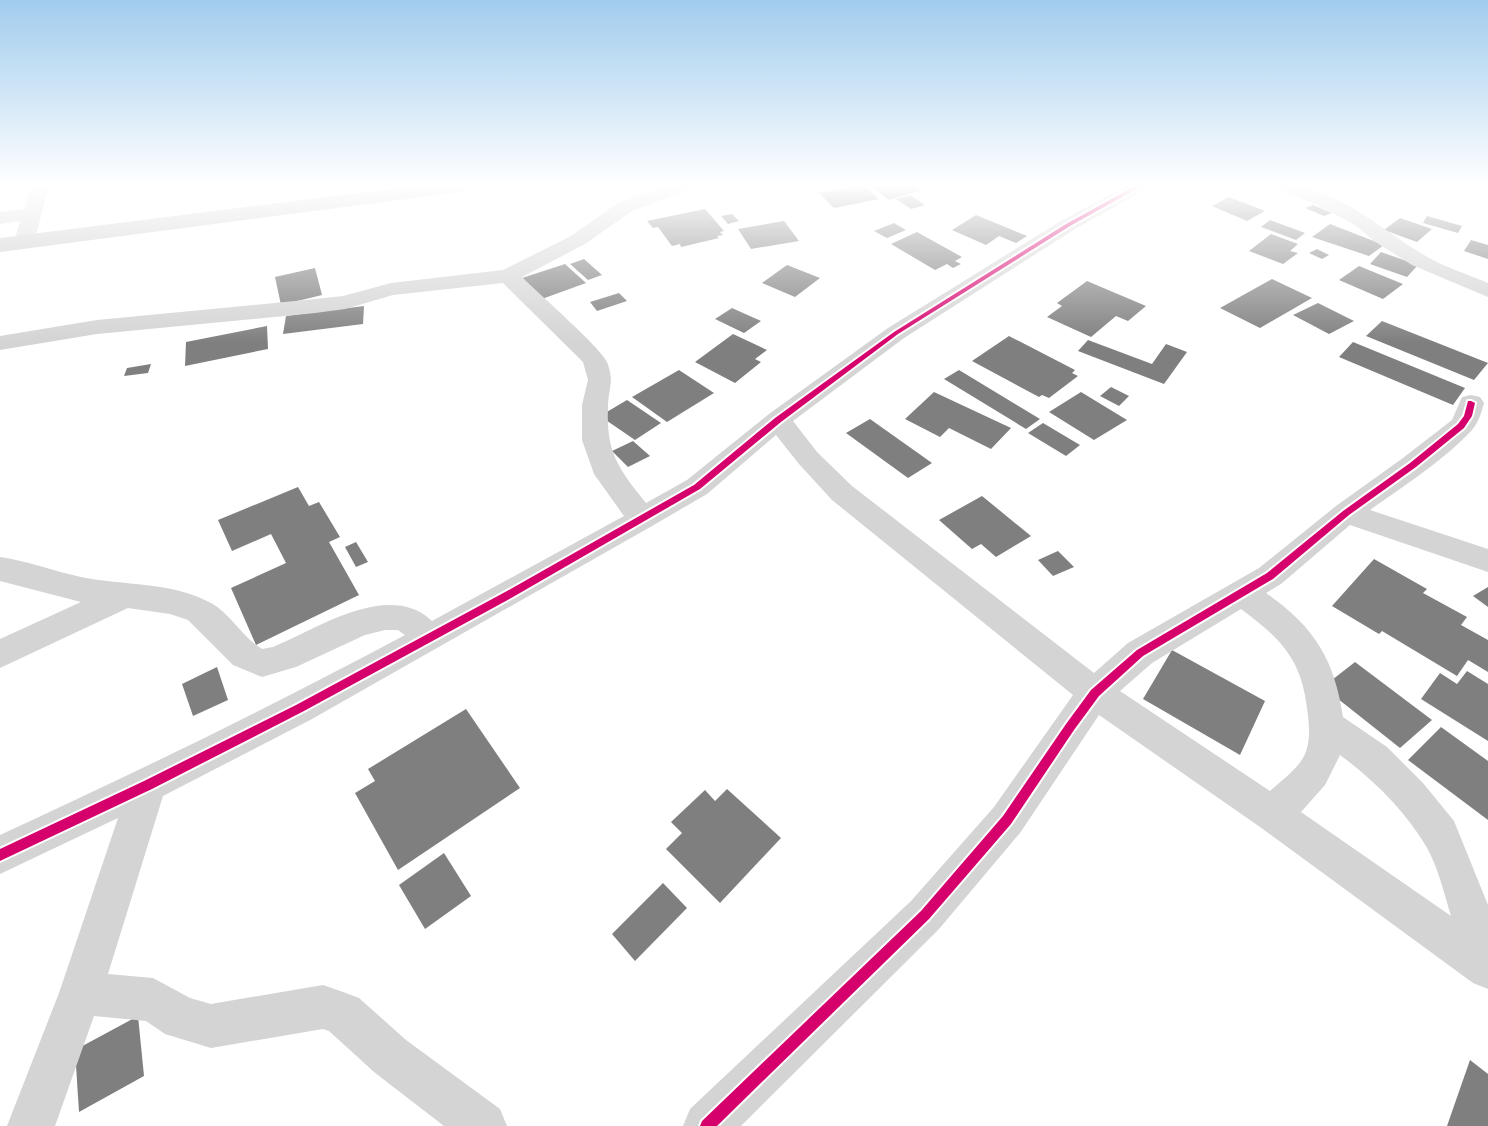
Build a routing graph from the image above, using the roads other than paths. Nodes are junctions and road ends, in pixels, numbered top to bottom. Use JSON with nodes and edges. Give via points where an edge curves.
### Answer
{"nodes":[{"id":1,"x":25,"y":239,"type":"edge"},
{"id":2,"x":51,"y":239,"type":"edge"},
{"id":3,"x":580,"y":239,"type":"edge"},
{"id":4,"x":1046,"y":239,"type":"edge"},
{"id":5,"x":1383,"y":239,"type":"edge"},
{"id":6,"x":24,"y":242,"type":"junction"},
{"id":7,"x":0,"y":245,"type":"edge"},
{"id":8,"x":508,"y":276,"type":"junction"},
{"id":9,"x":1488,"y":291,"type":"edge"},
{"id":10,"x":0,"y":343,"type":"edge"},
{"id":11,"x":1471,"y":403,"type":"dead end"},
{"id":12,"x":778,"y":420,"type":"junction"},
{"id":13,"x":1346,"y":513,"type":"junction"},
{"id":14,"x":642,"y":519,"type":"junction"},
{"id":15,"x":1488,"y":561,"type":"edge"},
{"id":16,"x":0,"y":569,"type":"edge"},
{"id":17,"x":1242,"y":593,"type":"junction"},
{"id":18,"x":121,"y":597,"type":"junction"},
{"id":19,"x":428,"y":638,"type":"junction"},
{"id":20,"x":0,"y":654,"type":"edge"},
{"id":21,"x":1095,"y":693,"type":"junction"},
{"id":22,"x":1326,"y":725,"type":"junction"},
{"id":23,"x":148,"y":784,"type":"junction"},
{"id":24,"x":1273,"y":814,"type":"junction"},
{"id":25,"x":0,"y":855,"type":"edge"},
{"id":26,"x":1488,"y":968,"type":"edge"},
{"id":27,"x":81,"y":993,"type":"junction"},
{"id":28,"x":31,"y":1126,"type":"edge"},
{"id":29,"x":483,"y":1126,"type":"edge"},
{"id":30,"x":707,"y":1126,"type":"edge"}],
"edges":[{"from":1,"to":6,"type":"street"},
{"from":2,"to":6,"type":"main road"},
{"from":3,"to":8,"type":"street"},
{"from":4,"to":12,"type":"street","via":[[896,333]]},
{"from":5,"to":9,"type":"street","via":[[1419,261]]},
{"from":6,"to":7,"type":"main road"},
{"from":8,"to":10,"type":"street","via":[[391,289],[315,306],[97,327]]},
{"from":8,"to":14,"type":"street","via":[[594,360],[600,380],[595,440],[608,474]]},
{"from":11,"to":13,"type":"street","via":[[1461,426]]},
{"from":12,"to":14,"type":"street","via":[[698,487]]},
{"from":12,"to":21,"type":"street","via":[[842,493]]},
{"from":13,"to":15,"type":"street"},
{"from":13,"to":17,"type":"street","via":[[1270,576]]},
{"from":14,"to":19,"type":"street"},
{"from":16,"to":18,"type":"street"},
{"from":17,"to":21,"type":"street","via":[[1140,653]]},
{"from":17,"to":22,"type":"street","via":[[1304,646],[1317,674]]},
{"from":18,"to":19,"type":"street","via":[[167,600],[201,612],[246,656],[261,663],[365,622],[392,617],[411,622]]},
{"from":18,"to":20,"type":"street"},
{"from":19,"to":23,"type":"street"},
{"from":21,"to":24,"type":"street"},
{"from":21,"to":30,"type":"street","via":[[1007,820],[925,915]]},
{"from":22,"to":24,"type":"street","via":[[1318,766]]},
{"from":22,"to":26,"type":"street","via":[[1374,759],[1410,795],[1440,834]]},
{"from":23,"to":25,"type":"street"},
{"from":23,"to":27,"type":"street"},
{"from":24,"to":26,"type":"street"},
{"from":27,"to":28,"type":"street"},
{"from":27,"to":29,"type":"street","via":[[153,1000],[181,1018],[211,1026],[323,1007],[343,1014],[390,1056]]}]}
